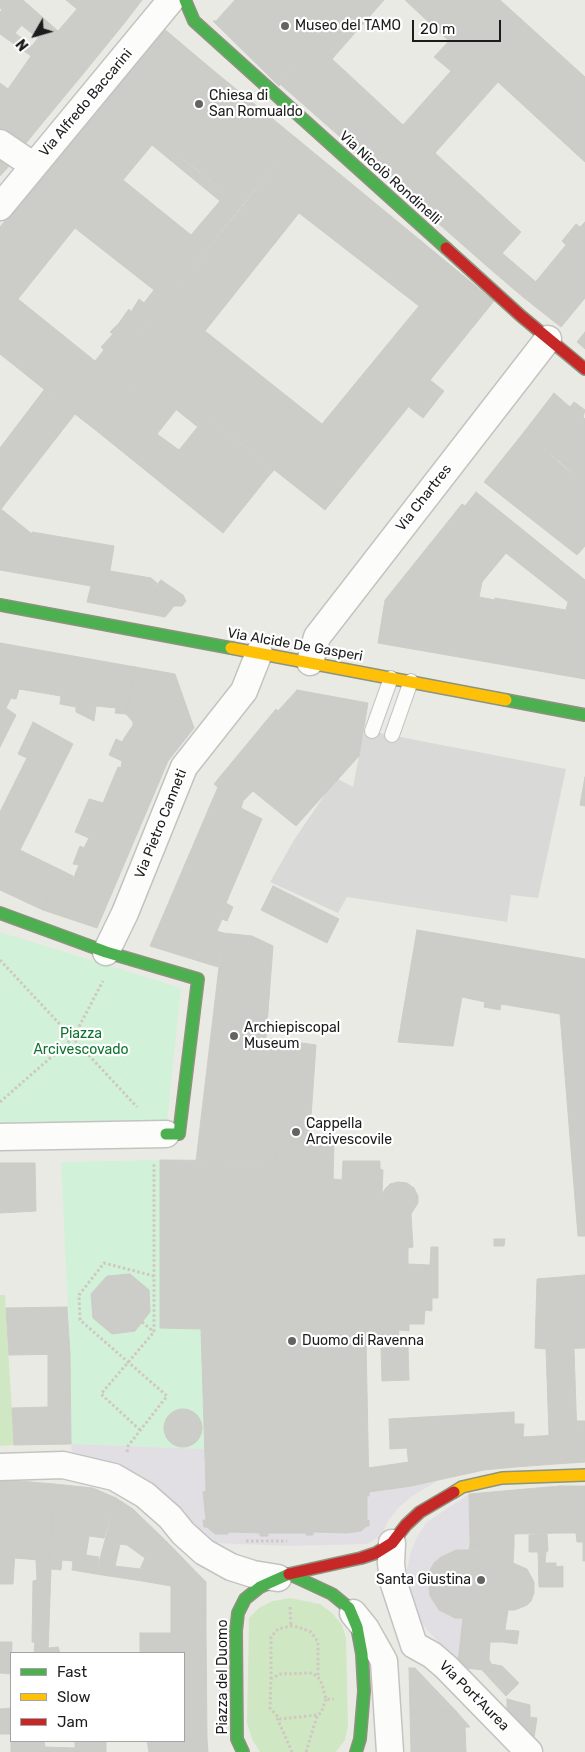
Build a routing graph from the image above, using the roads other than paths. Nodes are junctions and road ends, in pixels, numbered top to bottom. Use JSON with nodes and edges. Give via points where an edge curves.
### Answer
{"nodes":[{"id":1,"x":171,"y":0,"type":"edge"},
{"id":2,"x":184,"y":0,"type":"edge"},
{"id":3,"x":0,"y":143,"type":"edge"},
{"id":4,"x":34,"y":166,"type":"junction"},
{"id":5,"x":0,"y":207,"type":"edge"},
{"id":6,"x":548,"y":339,"type":"junction"},
{"id":7,"x":585,"y":369,"type":"edge"},
{"id":8,"x":0,"y":605,"type":"edge"},
{"id":9,"x":259,"y":653,"type":"junction"},
{"id":10,"x":310,"y":662,"type":"junction"},
{"id":11,"x":391,"y":678,"type":"junction"},
{"id":12,"x":410,"y":682,"type":"junction"},
{"id":13,"x":585,"y":714,"type":"edge"},
{"id":14,"x":372,"y":731,"type":"dead end"},
{"id":15,"x":392,"y":735,"type":"dead end"},
{"id":16,"x":0,"y":913,"type":"edge"},
{"id":17,"x":106,"y":952,"type":"junction"},
{"id":18,"x":160,"y":1134,"type":"joint"},
{"id":19,"x":0,"y":1137,"type":"edge"},
{"id":20,"x":0,"y":1467,"type":"edge"},
{"id":21,"x":585,"y":1475,"type":"edge"},
{"id":22,"x":392,"y":1542,"type":"junction"},
{"id":23,"x":285,"y":1583,"type":"junction"},
{"id":24,"x":349,"y":1608,"type":"junction"},
{"id":25,"x":414,"y":1645,"type":"junction"},
{"id":26,"x":384,"y":1661,"type":"junction"},
{"id":27,"x":364,"y":1691,"type":"junction"},
{"id":28,"x":243,"y":1752,"type":"edge"},
{"id":29,"x":356,"y":1752,"type":"edge"},
{"id":30,"x":390,"y":1752,"type":"edge"},
{"id":31,"x":529,"y":1752,"type":"edge"}],
"edges":[{"from":1,"to":4,"type":"street","name":"Via Alfredo Baccarini"},
{"from":2,"to":6,"type":"street","name":"Via Nicolò Rondinelli","via":[[194,22]]},
{"from":3,"to":4,"type":"street"},
{"from":4,"to":5,"type":"street","name":"Via Alfredo Baccarini"},
{"from":6,"to":7,"type":"street","name":"Via Nicolò Rondinelli"},
{"from":6,"to":10,"type":"street","name":"Via Chartres","via":[[317,636]]},
{"from":8,"to":9,"type":"street","name":"Via Alcide De Gasperi"},
{"from":9,"to":10,"type":"street","name":"Via Alcide De Gasperi"},
{"from":9,"to":17,"type":"street","name":"Via Pietro Canneti","via":[[244,691],[184,767]]},
{"from":10,"to":11,"type":"street","name":"Via Alcide De Gasperi"},
{"from":11,"to":12,"type":"street","name":"Via Alcide De Gasperi"},
{"from":11,"to":14,"type":"lane"},
{"from":12,"to":13,"type":"street","name":"Via Alcide De Gasperi"},
{"from":12,"to":15,"type":"lane"},
{"from":16,"to":17,"type":"street"},
{"from":17,"to":18,"type":"street","via":[[198,979],[179,1134]]},
{"from":18,"to":19,"type":"street"},
{"from":20,"to":23,"type":"street","via":[[63,1465],[114,1477],[146,1495],[204,1552],[231,1567]]},
{"from":21,"to":22,"type":"street","name":"Piazza del Duomo","via":[[502,1478],[462,1487],[420,1512]]},
{"from":22,"to":23,"type":"street","name":"Piazza del Duomo","via":[[376,1553]]},
{"from":22,"to":25,"type":"street","via":[[393,1581]]},
{"from":23,"to":24,"type":"street","via":[[332,1594]]},
{"from":23,"to":28,"type":"street","name":"Piazza del Duomo","via":[[260,1587],[245,1599],[238,1613],[237,1738]]},
{"from":24,"to":26,"type":"street","via":[[366,1629]]},
{"from":24,"to":27,"type":"street","via":[[357,1627],[362,1654]]},
{"from":25,"to":26,"type":"street","via":[[400,1646]]},
{"from":25,"to":31,"type":"street","name":"Via Port'Aurea","via":[[446,1667]]},
{"from":26,"to":27,"type":"street"},
{"from":26,"to":30,"type":"street"},
{"from":27,"to":29,"type":"street"}]}
